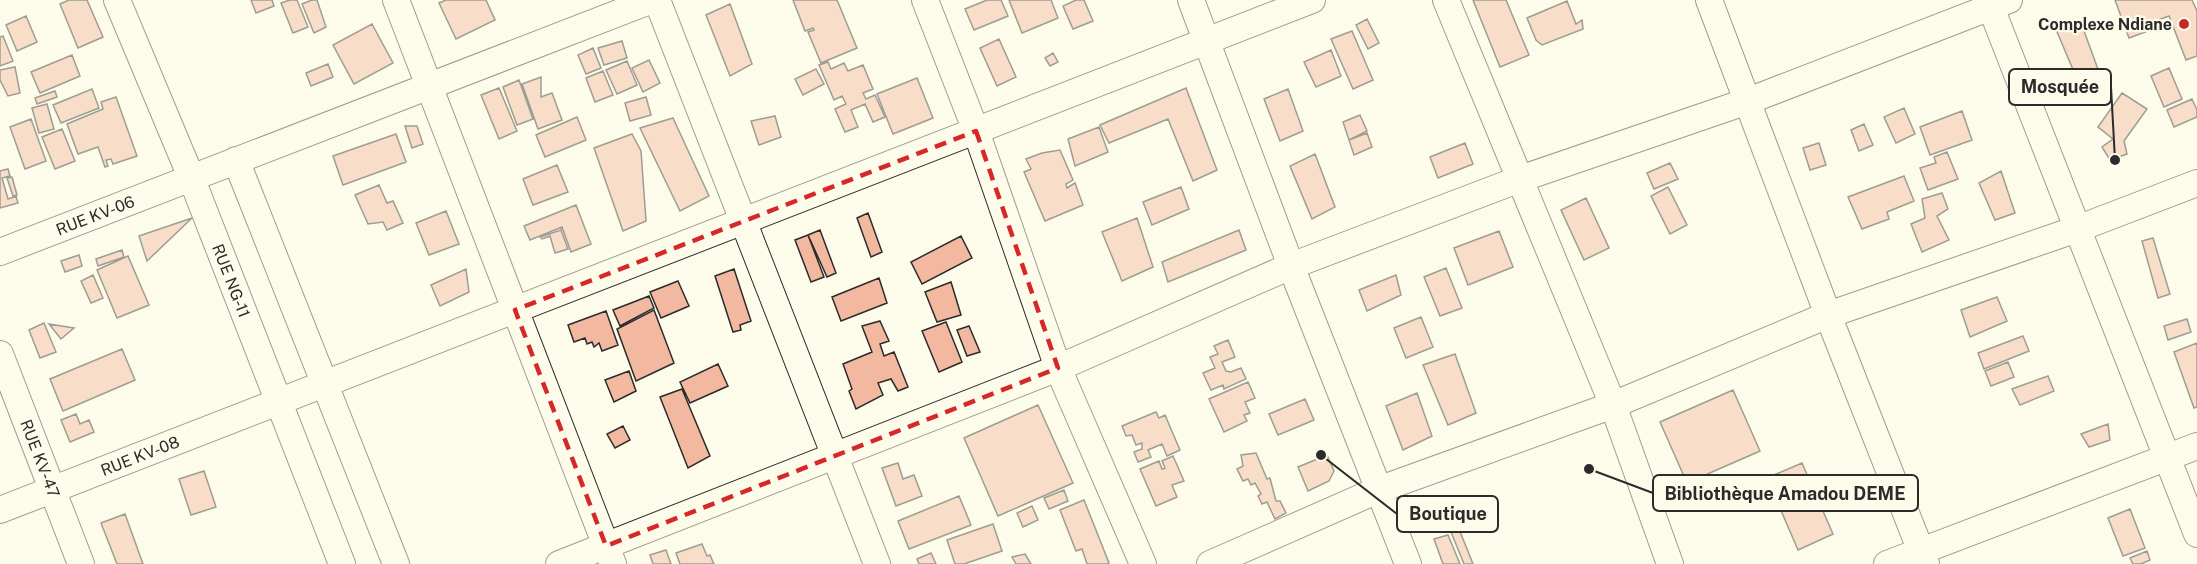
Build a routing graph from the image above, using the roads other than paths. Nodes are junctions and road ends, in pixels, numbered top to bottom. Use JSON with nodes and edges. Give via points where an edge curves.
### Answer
{"nodes":[{"id":1,"x":117,"y":0,"type":"edge"},
{"id":2,"x":396,"y":0,"type":"edge"},
{"id":3,"x":652,"y":0,"type":"edge"},
{"id":4,"x":657,"y":0,"type":"edge"},
{"id":5,"x":925,"y":0,"type":"edge"},
{"id":6,"x":1191,"y":0,"type":"edge"},
{"id":7,"x":1312,"y":0,"type":"edge"},
{"id":8,"x":1446,"y":0,"type":"edge"},
{"id":9,"x":1709,"y":0,"type":"edge"},
{"id":10,"x":1996,"y":2,"type":"edge"},
{"id":11,"x":1207,"y":41,"type":"junction"},
{"id":12,"x":429,"y":86,"type":"junction"},
{"id":13,"x":1748,"y":101,"type":"junction"},
{"id":14,"x":976,"y":131,"type":"junction"},
{"id":15,"x":236,"y":160,"type":"junction"},
{"id":16,"x":191,"y":177,"type":"junction"},
{"id":17,"x":1520,"y":179,"type":"junction"},
{"id":18,"x":2197,"y":183,"type":"edge"},
{"id":19,"x":743,"y":221,"type":"junction"},
{"id":20,"x":2077,"y":229,"type":"junction"},
{"id":21,"x":0,"y":252,"type":"edge"},
{"id":22,"x":1291,"y":266,"type":"junction"},
{"id":23,"x":515,"y":310,"type":"junction"},
{"id":24,"x":1828,"y":315,"type":"junction"},
{"id":25,"x":0,"y":354,"type":"edge"},
{"id":26,"x":1058,"y":368,"type":"junction"},
{"id":27,"x":324,"y":384,"type":"junction"},
{"id":28,"x":279,"y":402,"type":"junction"},
{"id":29,"x":1613,"y":405,"type":"junction"},
{"id":30,"x":2197,"y":446,"type":"edge"},
{"id":31,"x":835,"y":456,"type":"junction"},
{"id":32,"x":2168,"y":458,"type":"junction"},
{"id":33,"x":52,"y":490,"type":"junction"},
{"id":34,"x":1378,"y":490,"type":"junction"},
{"id":35,"x":0,"y":510,"type":"edge"},
{"id":36,"x":2197,"y":534,"type":"edge"},
{"id":37,"x":609,"y":555,"type":"edge"},
{"id":38,"x":1923,"y":557,"type":"edge"},
{"id":39,"x":81,"y":564,"type":"edge"},
{"id":40,"x":342,"y":564,"type":"edge"},
{"id":41,"x":396,"y":564,"type":"edge"},
{"id":42,"x":559,"y":564,"type":"edge"},
{"id":43,"x":877,"y":564,"type":"edge"},
{"id":44,"x":1143,"y":564,"type":"edge"},
{"id":45,"x":1210,"y":564,"type":"edge"},
{"id":46,"x":1408,"y":564,"type":"edge"},
{"id":47,"x":1670,"y":564,"type":"edge"},
{"id":48,"x":1887,"y":564,"type":"edge"}],
"edges":[{"from":1,"to":16,"type":"street","name":"RUE NG-11"},
{"from":2,"to":12,"type":"street"},
{"from":3,"to":12,"type":"street","name":"RUE KV-06"},
{"from":4,"to":19,"type":"street"},
{"from":5,"to":14,"type":"street"},
{"from":6,"to":11,"type":"street"},
{"from":7,"to":11,"type":"street","name":"RUE KV-08"},
{"from":8,"to":17,"type":"street"},
{"from":9,"to":13,"type":"street"},
{"from":10,"to":13,"type":"street"},
{"from":10,"to":20,"type":"street"},
{"from":11,"to":14,"type":"street","name":"RUE KV-08"},
{"from":11,"to":22,"type":"street"},
{"from":12,"to":15,"type":"street","name":"RUE KV-06"},
{"from":12,"to":23,"type":"street"},
{"from":13,"to":17,"type":"street"},
{"from":13,"to":24,"type":"street"},
{"from":14,"to":19,"type":"street","name":"RUE KV-08"},
{"from":14,"to":26,"type":"street"},
{"from":15,"to":16,"type":"street","name":"RUE KV-06"},
{"from":15,"to":27,"type":"street"},
{"from":16,"to":21,"type":"street","name":"RUE KV-06"},
{"from":16,"to":28,"type":"street","name":"RUE NG-11"},
{"from":17,"to":22,"type":"street"},
{"from":17,"to":29,"type":"street"},
{"from":18,"to":20,"type":"street"},
{"from":19,"to":23,"type":"street","name":"RUE KV-08"},
{"from":19,"to":31,"type":"street"},
{"from":20,"to":24,"type":"street"},
{"from":20,"to":32,"type":"street"},
{"from":22,"to":26,"type":"street"},
{"from":22,"to":34,"type":"street"},
{"from":23,"to":27,"type":"street","name":"RUE KV-08"},
{"from":23,"to":37,"type":"street"},
{"from":24,"to":29,"type":"street"},
{"from":24,"to":38,"type":"street"},
{"from":25,"to":33,"type":"street","name":"RUE KV-47"},
{"from":26,"to":31,"type":"street"},
{"from":26,"to":44,"type":"street"},
{"from":27,"to":28,"type":"street","name":"RUE KV-08"},
{"from":27,"to":41,"type":"street"},
{"from":28,"to":33,"type":"street","name":"RUE KV-08"},
{"from":28,"to":40,"type":"street","name":"RUE NG-11"},
{"from":29,"to":34,"type":"street"},
{"from":29,"to":47,"type":"street"},
{"from":30,"to":32,"type":"street"},
{"from":31,"to":37,"type":"street"},
{"from":31,"to":43,"type":"street"},
{"from":32,"to":36,"type":"street"},
{"from":32,"to":38,"type":"street"},
{"from":33,"to":35,"type":"street","name":"RUE KV-08"},
{"from":33,"to":39,"type":"street","name":"RUE KV-47"},
{"from":34,"to":45,"type":"street"},
{"from":34,"to":46,"type":"street"},
{"from":37,"to":42,"type":"street"},
{"from":38,"to":48,"type":"street"}]}
